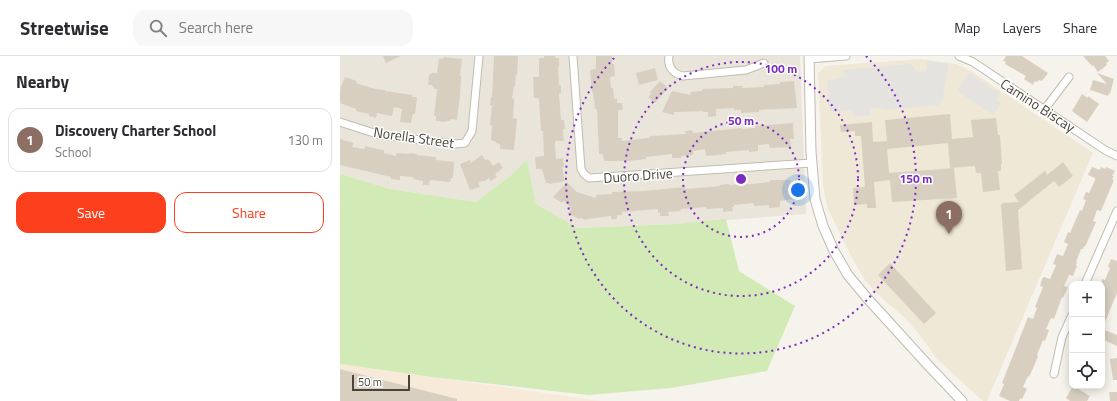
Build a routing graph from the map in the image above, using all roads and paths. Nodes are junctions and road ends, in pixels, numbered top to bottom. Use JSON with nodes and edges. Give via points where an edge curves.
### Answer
{"nodes":[{"id":1,"x":479,"y":56,"type":"edge"},
{"id":2,"x":573,"y":56,"type":"edge"},
{"id":3,"x":669,"y":56,"type":"edge"},
{"id":4,"x":846,"y":56,"type":"edge"},
{"id":5,"x":959,"y":56,"type":"edge"},
{"id":6,"x":809,"y":58,"type":"edge"},
{"id":7,"x":764,"y":63,"type":"dead end"},
{"id":8,"x":1069,"y":77,"type":"dead end"},
{"id":9,"x":1044,"y":110,"type":"junction"},
{"id":10,"x":340,"y":122,"type":"edge"},
{"id":11,"x":1117,"y":156,"type":"edge"},
{"id":12,"x":812,"y":163,"type":"junction"},
{"id":13,"x":1117,"y":210,"type":"edge"},
{"id":14,"x":1086,"y":281,"type":"edge"},
{"id":15,"x":1071,"y":317,"type":"edge"},
{"id":16,"x":1054,"y":374,"type":"dead end"},
{"id":17,"x":962,"y":401,"type":"edge"}],
"edges":[{"from":1,"to":10,"type":"street","name":"Norella Street","via":[[472,131],[465,143],[454,144],[377,134]]},
{"from":2,"to":12,"type":"street","name":"Duoro Drive","via":[[581,169],[590,178]]},
{"from":3,"to":7,"type":"street","via":[[672,71],[679,76],[746,70]]},
{"from":4,"to":6,"type":"street"},
{"from":5,"to":9,"type":"street","name":"Camino Biscay","via":[[973,62]]},
{"from":6,"to":12,"type":"street"},
{"from":8,"to":9,"type":"street"},
{"from":9,"to":11,"type":"street","name":"Camino Biscay"},
{"from":12,"to":17,"type":"street","via":[[816,199],[823,226],[848,275]]},
{"from":13,"to":14,"type":"street"},
{"from":15,"to":16,"type":"street","via":[[1062,337]]}]}
